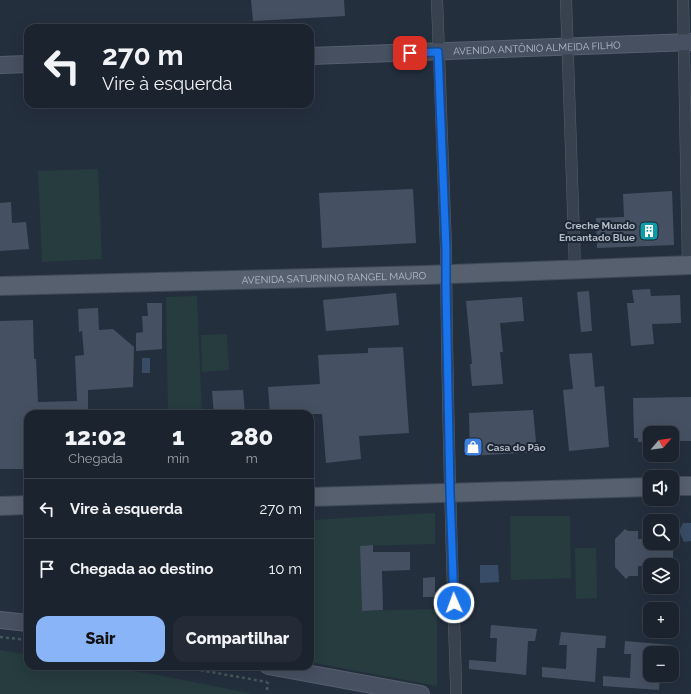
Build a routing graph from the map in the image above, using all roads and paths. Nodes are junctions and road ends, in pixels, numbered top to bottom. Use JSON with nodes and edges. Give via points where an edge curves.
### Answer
{"nodes":[{"id":1,"x":437,"y":0,"type":"edge"},
{"id":2,"x":566,"y":0,"type":"edge"},
{"id":3,"x":683,"y":0,"type":"edge"},
{"id":4,"x":687,"y":42,"type":"edge"},
{"id":5,"x":567,"y":46,"type":"junction"},
{"id":6,"x":438,"y":52,"type":"junction"},
{"id":7,"x":314,"y":56,"type":"edge"},
{"id":8,"x":24,"y":64,"type":"edge"},
{"id":9,"x":0,"y":65,"type":"edge"},
{"id":10,"x":690,"y":265,"type":"edge"},
{"id":11,"x":575,"y":269,"type":"junction"},
{"id":12,"x":446,"y":274,"type":"junction"},
{"id":13,"x":0,"y":286,"type":"edge"},
{"id":14,"x":679,"y":486,"type":"edge"},
{"id":15,"x":691,"y":486,"type":"edge"},
{"id":16,"x":643,"y":487,"type":"edge"},
{"id":17,"x":450,"y":493,"type":"junction"},
{"id":18,"x":314,"y":497,"type":"edge"},
{"id":19,"x":24,"y":505,"type":"edge"},
{"id":20,"x":0,"y":506,"type":"edge"},
{"id":21,"x":0,"y":620,"type":"edge"},
{"id":22,"x":24,"y":623,"type":"edge"},
{"id":23,"x":0,"y":636,"type":"edge"},
{"id":24,"x":24,"y":639,"type":"edge"},
{"id":25,"x":199,"y":670,"type":"edge"},
{"id":26,"x":290,"y":670,"type":"edge"},
{"id":27,"x":275,"y":684,"type":"dead end"},
{"id":28,"x":421,"y":694,"type":"edge"},
{"id":29,"x":456,"y":694,"type":"edge"}],
"edges":[{"from":1,"to":6,"type":"street"},
{"from":2,"to":5,"type":"street"},
{"from":3,"to":4,"type":"street"},
{"from":4,"to":5,"type":"street","name":"AVENIDA ANTÔNIO ALMEIDA FILHO"},
{"from":4,"to":10,"type":"street"},
{"from":5,"to":6,"type":"street","name":"AVENIDA ANTÔNIO ALMEIDA FILHO"},
{"from":5,"to":11,"type":"street"},
{"from":6,"to":7,"type":"street","name":"AVENIDA ANTÔNIO ALMEIDA FILHO"},
{"from":6,"to":12,"type":"street"},
{"from":8,"to":9,"type":"street"},
{"from":10,"to":11,"type":"main road","name":"AVENIDA SATURNINO RANGEL MAURO"},
{"from":11,"to":12,"type":"main road","name":"AVENIDA SATURNINO RANGEL MAURO"},
{"from":12,"to":13,"type":"main road","name":"AVENIDA SATURNINO RANGEL MAURO"},
{"from":12,"to":17,"type":"street"},
{"from":14,"to":15,"type":"main road"},
{"from":16,"to":17,"type":"main road"},
{"from":17,"to":18,"type":"main road"},
{"from":17,"to":29,"type":"street"},
{"from":19,"to":20,"type":"main road"},
{"from":21,"to":22,"type":"street"},
{"from":23,"to":24,"type":"path"},
{"from":25,"to":27,"type":"path"},
{"from":26,"to":28,"type":"street"}]}
